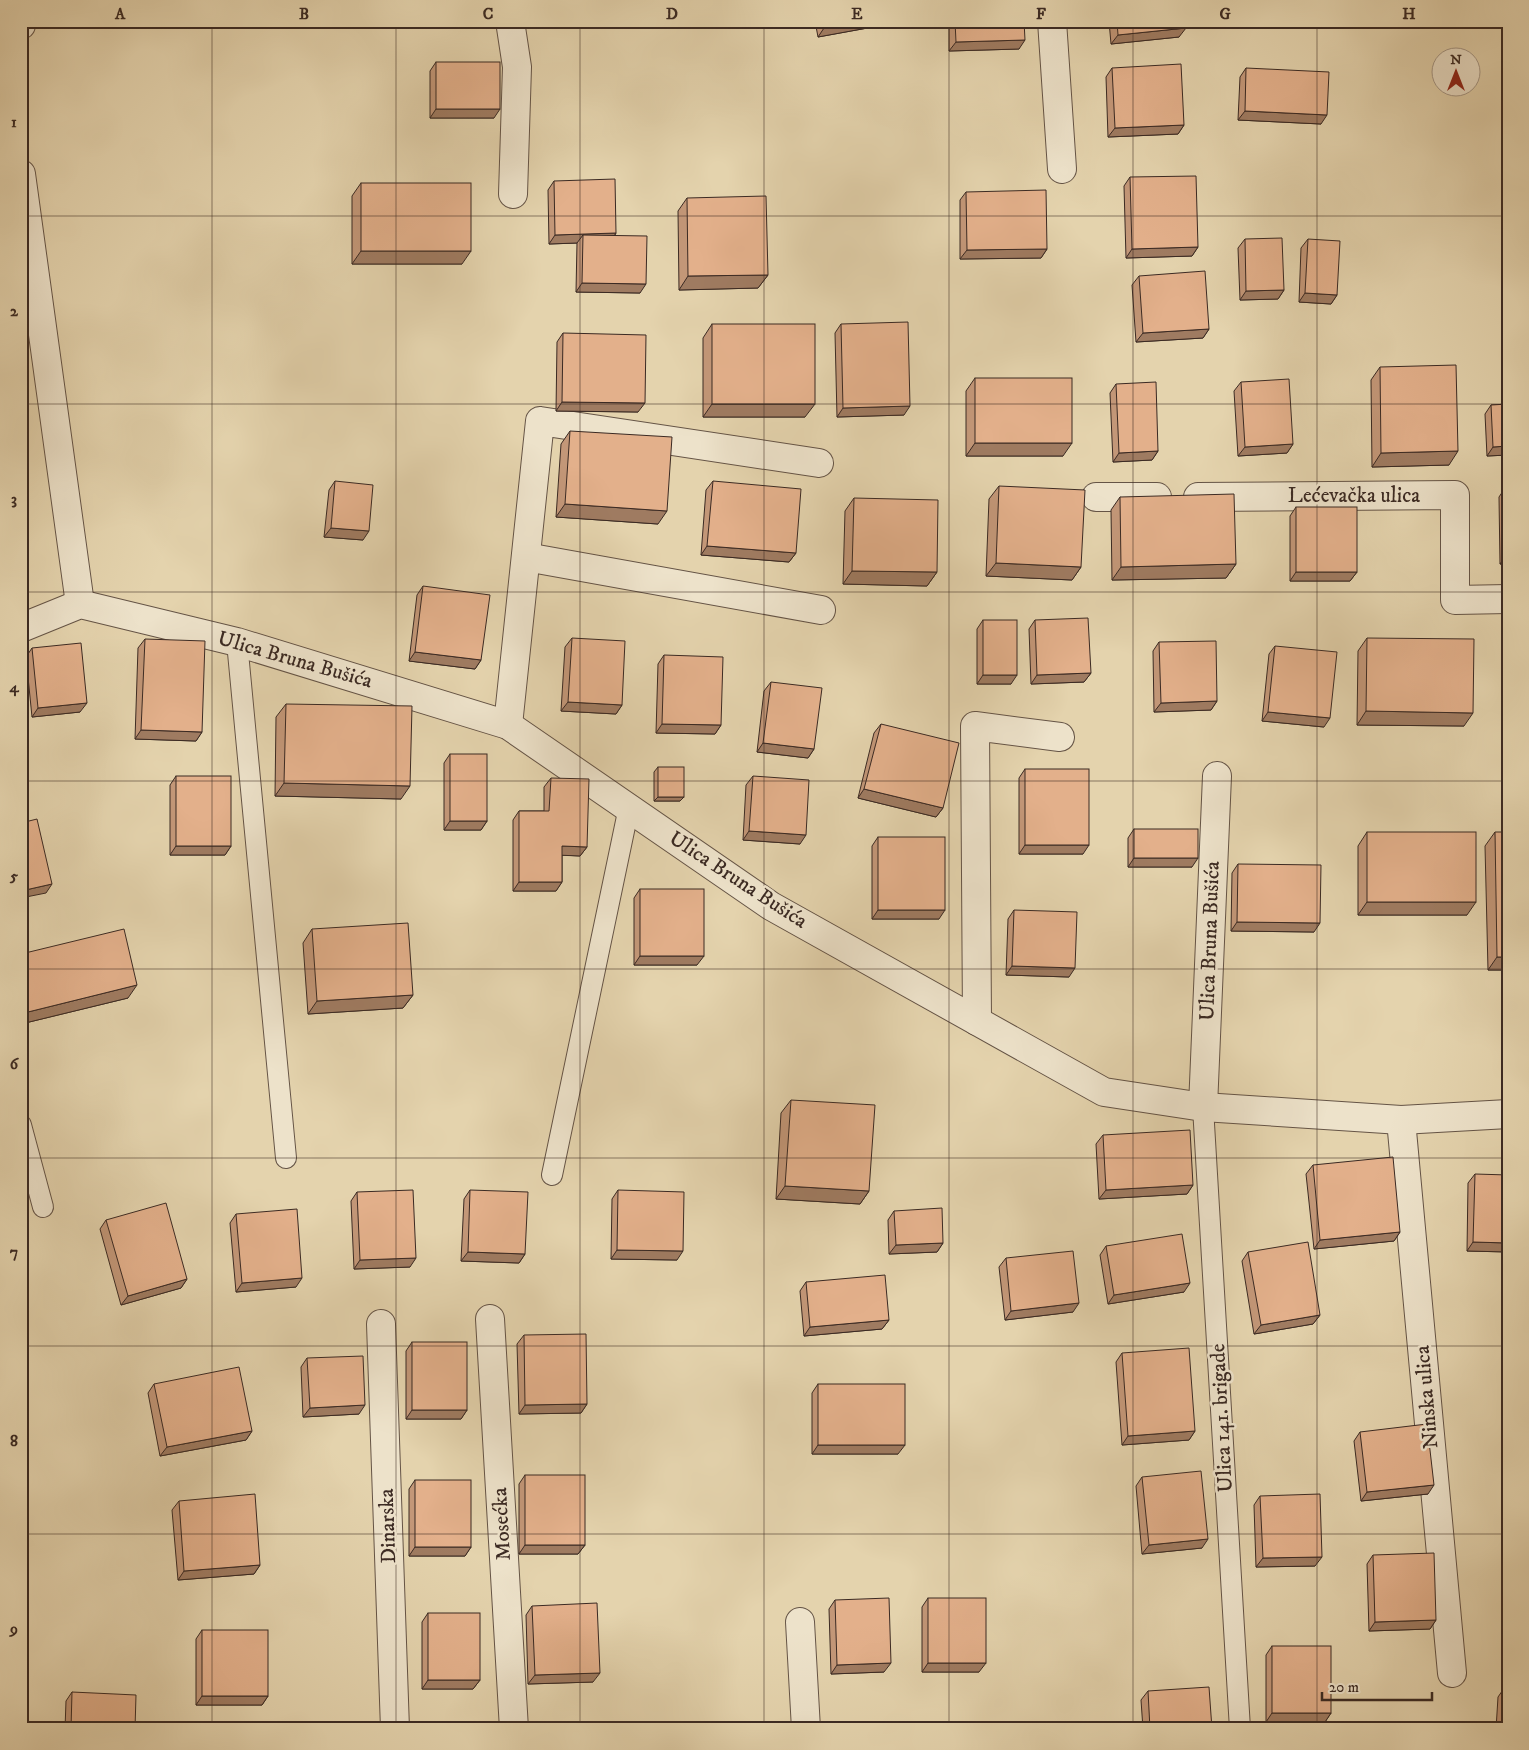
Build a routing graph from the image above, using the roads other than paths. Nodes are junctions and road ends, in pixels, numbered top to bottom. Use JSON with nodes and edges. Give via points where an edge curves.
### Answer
{"nodes":[{"id":1,"x":22,"y":21,"type":"edge"},
{"id":2,"x":510,"y":21,"type":"edge"},
{"id":3,"x":1052,"y":21,"type":"edge"},
{"id":4,"x":21,"y":25,"type":"edge"},
{"id":5,"x":1062,"y":169,"type":"dead end"},
{"id":6,"x":21,"y":174,"type":"edge"},
{"id":7,"x":513,"y":194,"type":"dead end"},
{"id":8,"x":819,"y":463,"type":"dead end"},
{"id":9,"x":1096,"y":497,"type":"dead end"},
{"id":10,"x":526,"y":557,"type":"junction"},
{"id":11,"x":1508,"y":599,"type":"edge"},
{"id":12,"x":80,"y":604,"type":"junction"},
{"id":13,"x":821,"y":610,"type":"dead end"},
{"id":14,"x":21,"y":628,"type":"edge"},
{"id":15,"x":237,"y":642,"type":"junction"},
{"id":16,"x":508,"y":724,"type":"junction"},
{"id":17,"x":1060,"y":737,"type":"dead end"},
{"id":18,"x":1217,"y":776,"type":"dead end"},
{"id":19,"x":629,"y":808,"type":"junction"},
{"id":20,"x":977,"y":1021,"type":"junction"},
{"id":21,"x":1203,"y":1107,"type":"junction"},
{"id":22,"x":1508,"y":1114,"type":"edge"},
{"id":23,"x":1401,"y":1120,"type":"junction"},
{"id":24,"x":21,"y":1125,"type":"edge"},
{"id":25,"x":286,"y":1158,"type":"dead end"},
{"id":26,"x":552,"y":1176,"type":"dead end"},
{"id":27,"x":43,"y":1207,"type":"dead end"},
{"id":28,"x":490,"y":1319,"type":"dead end"},
{"id":29,"x":381,"y":1324,"type":"dead end"},
{"id":30,"x":800,"y":1622,"type":"dead end"},
{"id":31,"x":1452,"y":1673,"type":"dead end"},
{"id":32,"x":395,"y":1729,"type":"edge"},
{"id":33,"x":514,"y":1729,"type":"edge"},
{"id":34,"x":806,"y":1729,"type":"edge"},
{"id":35,"x":1240,"y":1729,"type":"edge"}],
"edges":[{"from":1,"to":4,"type":"street"},
{"from":2,"to":7,"type":"street","via":[[517,67]]},
{"from":3,"to":5,"type":"street"},
{"from":6,"to":12,"type":"street"},
{"from":8,"to":10,"type":"street","via":[[540,421]]},
{"from":9,"to":11,"type":"street","name":"Lećevačka ulica","via":[[1455,495],[1456,600]]},
{"from":10,"to":13,"type":"street"},
{"from":10,"to":16,"type":"street"},
{"from":12,"to":14,"type":"street"},
{"from":12,"to":15,"type":"street","name":"Ulica Bruna Bušića"},
{"from":15,"to":16,"type":"street","name":"Ulica Bruna Bušića"},
{"from":15,"to":25,"type":"lane"},
{"from":16,"to":19,"type":"street","name":"Ulica Bruna Bušića"},
{"from":17,"to":20,"type":"street","via":[[975,726]]},
{"from":18,"to":21,"type":"street","name":"Ulica Bruna Bušića"},
{"from":19,"to":20,"type":"street","name":"Ulica Bruna Bušića","via":[[772,906]]},
{"from":19,"to":26,"type":"lane"},
{"from":20,"to":21,"type":"street","name":"Ulica Bruna Bušića","via":[[1104,1092]]},
{"from":21,"to":23,"type":"street","name":"Ulica Bruna Bušića"},
{"from":21,"to":35,"type":"lane","name":"Ulica 141. brigade"},
{"from":22,"to":23,"type":"street","name":"Ulica Bruna Bušića"},
{"from":23,"to":31,"type":"street","name":"Ninska ulica"},
{"from":24,"to":27,"type":"lane"},
{"from":28,"to":33,"type":"street","name":"Mosećka"},
{"from":29,"to":32,"type":"street","name":"Dinarska"},
{"from":30,"to":34,"type":"street"}]}
